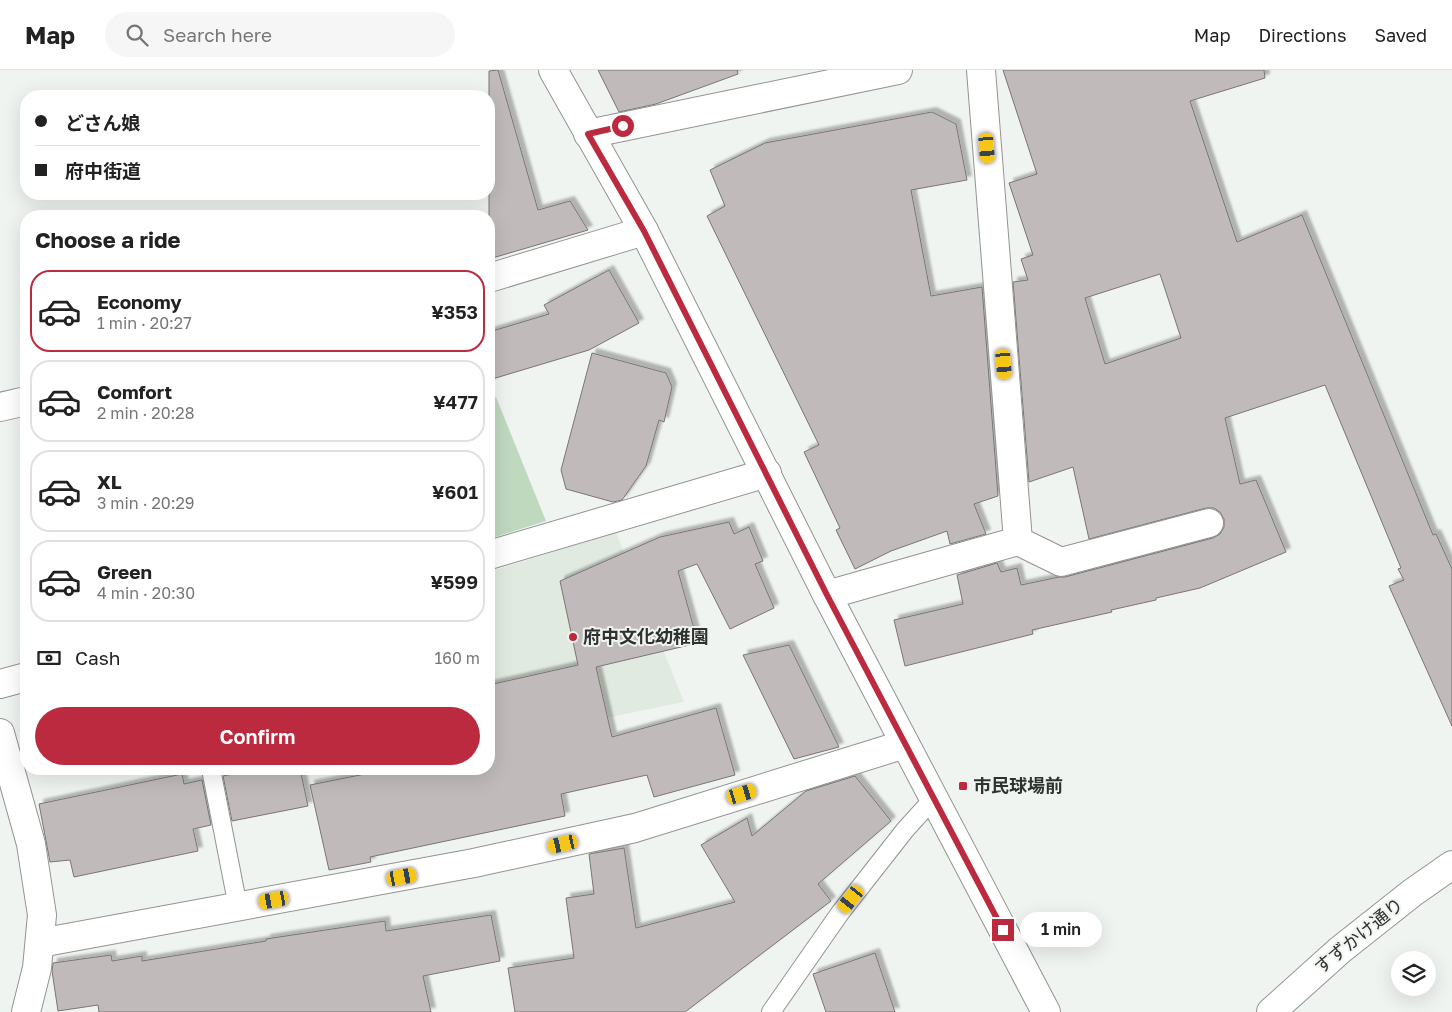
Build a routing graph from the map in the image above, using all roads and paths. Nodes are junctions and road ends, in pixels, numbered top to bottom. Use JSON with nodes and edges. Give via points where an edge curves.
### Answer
{"nodes":[{"id":1,"x":553,"y":70,"type":"edge"},
{"id":2,"x":898,"y":70,"type":"edge"},
{"id":3,"x":981,"y":70,"type":"edge"},
{"id":4,"x":588,"y":134,"type":"junction"},
{"id":5,"x":644,"y":231,"type":"junction"},
{"id":6,"x":495,"y":276,"type":"edge"},
{"id":7,"x":20,"y":402,"type":"edge"},
{"id":8,"x":0,"y":407,"type":"edge"},
{"id":9,"x":767,"y":473,"type":"junction"},
{"id":10,"x":1209,"y":523,"type":"dead end"},
{"id":11,"x":1018,"y":541,"type":"junction"},
{"id":12,"x":495,"y":553,"type":"edge"},
{"id":13,"x":827,"y":595,"type":"junction"},
{"id":14,"x":20,"y":679,"type":"edge"},
{"id":15,"x":0,"y":684,"type":"edge"},
{"id":16,"x":0,"y":733,"type":"edge"},
{"id":17,"x":905,"y":744,"type":"junction"},
{"id":18,"x":212,"y":775,"type":"edge"},
{"id":19,"x":933,"y":799,"type":"junction"},
{"id":20,"x":1452,"y":865,"type":"edge"},
{"id":21,"x":238,"y":907,"type":"junction"},
{"id":22,"x":40,"y":943,"type":"junction"},
{"id":23,"x":26,"y":1012,"type":"edge"},
{"id":24,"x":771,"y":1012,"type":"edge"},
{"id":25,"x":1046,"y":1012,"type":"edge"},
{"id":26,"x":1271,"y":1012,"type":"edge"}],
"edges":[{"from":1,"to":4,"type":"street"},
{"from":2,"to":4,"type":"street"},
{"from":3,"to":11,"type":"street"},
{"from":4,"to":5,"type":"street"},
{"from":5,"to":6,"type":"street"},
{"from":5,"to":9,"type":"street"},
{"from":7,"to":8,"type":"street"},
{"from":9,"to":12,"type":"street"},
{"from":9,"to":13,"type":"street"},
{"from":10,"to":11,"type":"street","via":[[1061,562]]},
{"from":11,"to":13,"type":"street"},
{"from":13,"to":17,"type":"street"},
{"from":14,"to":15,"type":"street"},
{"from":16,"to":22,"type":"street","via":[[31,844],[42,915]]},
{"from":17,"to":19,"type":"street"},
{"from":17,"to":21,"type":"street","via":[[635,828],[474,863]]},
{"from":18,"to":21,"type":"lane"},
{"from":19,"to":24,"type":"lane","via":[[840,913]]},
{"from":19,"to":25,"type":"street"},
{"from":20,"to":26,"type":"street","name":"すずかけ通り","via":[[1340,950]]},
{"from":21,"to":22,"type":"street"},
{"from":22,"to":23,"type":"street"}]}
